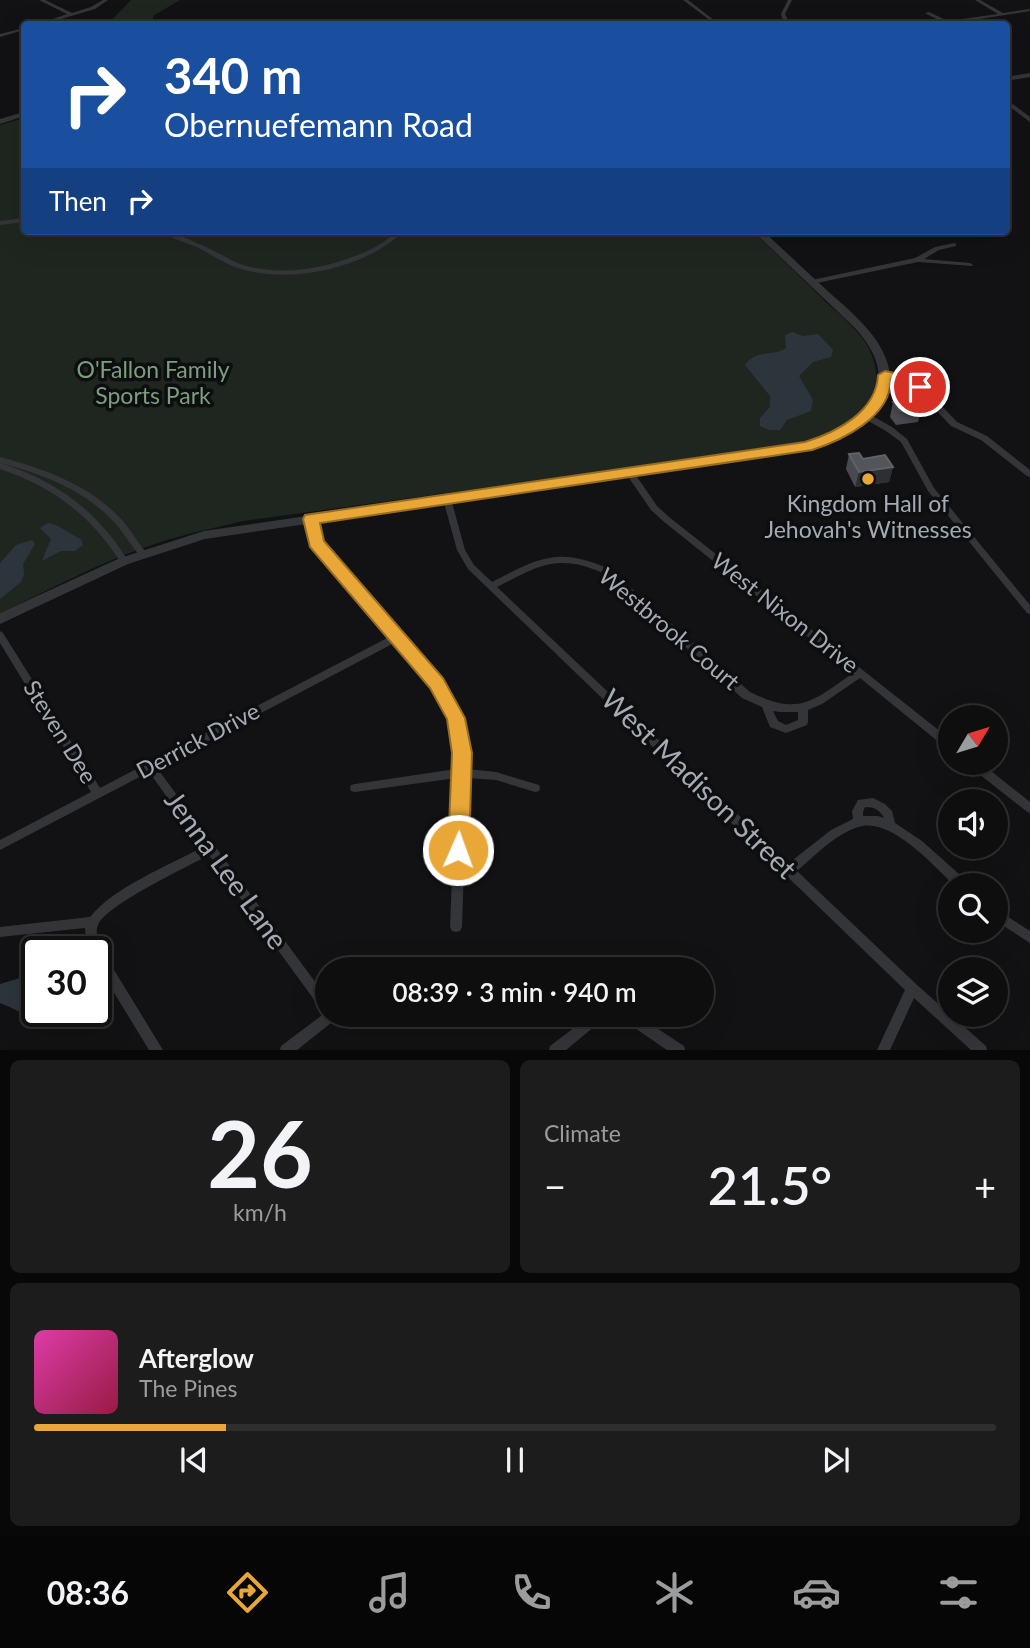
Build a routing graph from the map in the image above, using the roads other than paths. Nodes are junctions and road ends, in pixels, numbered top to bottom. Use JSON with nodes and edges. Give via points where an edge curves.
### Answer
{"nodes":[{"id":1,"x":41,"y":0,"type":"edge"},
{"id":2,"x":106,"y":0,"type":"edge"},
{"id":3,"x":698,"y":0,"type":"edge"},
{"id":4,"x":790,"y":0,"type":"edge"},
{"id":5,"x":977,"y":0,"type":"edge"},
{"id":6,"x":686,"y":1,"type":"edge"},
{"id":7,"x":1030,"y":10,"type":"edge"},
{"id":8,"x":927,"y":13,"type":"dead end"},
{"id":9,"x":1002,"y":14,"type":"junction"},
{"id":10,"x":72,"y":15,"type":"junction"},
{"id":11,"x":51,"y":21,"type":"edge"},
{"id":12,"x":712,"y":21,"type":"edge"},
{"id":13,"x":786,"y":21,"type":"edge"},
{"id":14,"x":939,"y":21,"type":"edge"},
{"id":15,"x":961,"y":21,"type":"edge"},
{"id":16,"x":0,"y":30,"type":"edge"},
{"id":17,"x":21,"y":30,"type":"edge"},
{"id":18,"x":8,"y":34,"type":"junction"},
{"id":19,"x":0,"y":36,"type":"edge"},
{"id":20,"x":1030,"y":75,"type":"edge"},
{"id":21,"x":1010,"y":78,"type":"edge"},
{"id":22,"x":1010,"y":104,"type":"edge"},
{"id":23,"x":21,"y":115,"type":"edge"},
{"id":24,"x":1030,"y":120,"type":"edge"},
{"id":25,"x":0,"y":122,"type":"edge"},
{"id":26,"x":21,"y":220,"type":"edge"},
{"id":27,"x":0,"y":223,"type":"edge"},
{"id":28,"x":172,"y":235,"type":"edge"},
{"id":29,"x":388,"y":235,"type":"edge"},
{"id":30,"x":396,"y":235,"type":"edge"},
{"id":31,"x":762,"y":235,"type":"edge"},
{"id":32,"x":954,"y":245,"type":"dead end"},
{"id":33,"x":219,"y":255,"type":"junction"},
{"id":34,"x":917,"y":260,"type":"junction"},
{"id":35,"x":970,"y":265,"type":"dead end"},
{"id":36,"x":812,"y":282,"type":"junction"},
{"id":37,"x":885,"y":375,"type":"junction"},
{"id":38,"x":866,"y":416,"type":"junction"},
{"id":39,"x":0,"y":460,"type":"edge"},
{"id":40,"x":0,"y":466,"type":"edge"},
{"id":41,"x":631,"y":472,"type":"junction"},
{"id":42,"x":1030,"y":474,"type":"edge"},
{"id":43,"x":447,"y":499,"type":"junction"},
{"id":44,"x":311,"y":519,"type":"junction"},
{"id":45,"x":142,"y":553,"type":"junction"},
{"id":46,"x":124,"y":561,"type":"junction"},
{"id":47,"x":491,"y":586,"type":"junction"},
{"id":48,"x":1030,"y":611,"type":"edge"},
{"id":49,"x":0,"y":619,"type":"edge"},
{"id":50,"x":0,"y":635,"type":"edge"},
{"id":51,"x":396,"y":638,"type":"junction"},
{"id":52,"x":860,"y":673,"type":"junction"},
{"id":53,"x":766,"y":705,"type":"junction"},
{"id":54,"x":803,"y":710,"type":"junction"},
{"id":55,"x":938,"y":735,"type":"edge"},
{"id":56,"x":150,"y":766,"type":"junction"},
{"id":57,"x":461,"y":773,"type":"junction"},
{"id":58,"x":988,"y":775,"type":"edge"},
{"id":59,"x":355,"y":788,"type":"dead end"},
{"id":60,"x":535,"y":788,"type":"dead end"},
{"id":61,"x":98,"y":794,"type":"junction"},
{"id":62,"x":1030,"y":808,"type":"edge"},
{"id":63,"x":859,"y":822,"type":"junction"},
{"id":64,"x":890,"y":825,"type":"junction"},
{"id":65,"x":0,"y":845,"type":"edge"},
{"id":66,"x":212,"y":848,"type":"junction"},
{"id":67,"x":789,"y":870,"type":"junction"},
{"id":68,"x":948,"y":873,"type":"edge"},
{"id":69,"x":93,"y":922,"type":"junction"},
{"id":70,"x":1008,"y":923,"type":"edge"},
{"id":71,"x":456,"y":927,"type":"dead end"},
{"id":72,"x":0,"y":932,"type":"edge"},
{"id":73,"x":1030,"y":939,"type":"edge"},
{"id":74,"x":912,"y":988,"type":"junction"},
{"id":75,"x":315,"y":991,"type":"edge"},
{"id":76,"x":316,"y":1027,"type":"edge"},
{"id":77,"x":584,"y":1027,"type":"edge"},
{"id":78,"x":645,"y":1027,"type":"edge"},
{"id":79,"x":157,"y":1049,"type":"edge"},
{"id":80,"x":286,"y":1049,"type":"edge"},
{"id":81,"x":555,"y":1049,"type":"edge"},
{"id":82,"x":679,"y":1049,"type":"edge"},
{"id":83,"x":883,"y":1049,"type":"edge"},
{"id":84,"x":981,"y":1049,"type":"edge"}],
"edges":[{"from":1,"to":10,"type":"street"},
{"from":2,"to":10,"type":"street"},
{"from":3,"to":6,"type":"street"},
{"from":4,"to":13,"type":"street","via":[[783,14]]},
{"from":5,"to":9,"type":"street"},
{"from":6,"to":12,"type":"street"},
{"from":7,"to":9,"type":"street"},
{"from":8,"to":14,"type":"street"},
{"from":9,"to":15,"type":"street"},
{"from":10,"to":11,"type":"street"},
{"from":16,"to":18,"type":"street"},
{"from":17,"to":18,"type":"street"},
{"from":18,"to":19,"type":"street"},
{"from":20,"to":21,"type":"street"},
{"from":22,"to":24,"type":"street"},
{"from":23,"to":25,"type":"street"},
{"from":26,"to":27,"type":"street"},
{"from":28,"to":33,"type":"street"},
{"from":29,"to":33,"type":"street","via":[[359,251],[303,264],[259,264]]},
{"from":30,"to":33,"type":"street","via":[[363,256],[310,269],[254,269]]},
{"from":31,"to":36,"type":"street"},
{"from":32,"to":34,"type":"street","via":[[937,248]]},
{"from":34,"to":35,"type":"street"},
{"from":34,"to":36,"type":"street"},
{"from":36,"to":37,"type":"street","via":[[870,339]]},
{"from":37,"to":38,"type":"street","via":[[880,397]]},
{"from":37,"to":42,"type":"street","via":[[915,383],[954,424],[984,438]]},
{"from":38,"to":41,"type":"street","via":[[829,439],[807,446]]},
{"from":38,"to":48,"type":"street","via":[[904,441],[931,489]]},
{"from":39,"to":45,"type":"street","via":[[79,490],[118,521]]},
{"from":40,"to":46,"type":"street","via":[[32,478],[83,510]]},
{"from":41,"to":43,"type":"street"},
{"from":41,"to":52,"type":"street","name":"West Nixon Drive","via":[[666,519]]},
{"from":43,"to":44,"type":"street"},
{"from":43,"to":47,"type":"street","name":"West Madison Street","via":[[465,559]]},
{"from":44,"to":45,"type":"street","via":[[232,529]]},
{"from":44,"to":51,"type":"street","via":[[316,543]]},
{"from":45,"to":46,"type":"street"},
{"from":46,"to":49,"type":"street"},
{"from":47,"to":53,"type":"street","name":"Westbrook Court","via":[[548,560],[576,559],[592,564],[606,571],[746,695]]},
{"from":47,"to":67,"type":"street","name":"West Madison Street"},
{"from":50,"to":61,"type":"street","name":"Steven Dee"},
{"from":51,"to":56,"type":"street","name":"Derrick Drive"},
{"from":51,"to":57,"type":"street","via":[[437,683],[456,718]]},
{"from":52,"to":54,"type":"street","name":"Westbrook Court"},
{"from":52,"to":55,"type":"street","name":"West Nixon Drive"},
{"from":53,"to":54,"type":"street","name":"Westbrook Court"},
{"from":53,"to":54,"type":"street","name":"Westbrook Court","via":[[774,724],[786,729],[803,722]]},
{"from":56,"to":61,"type":"street","name":"Derrick Drive"},
{"from":56,"to":66,"type":"street","name":"Jenna Lee Lane"},
{"from":57,"to":59,"type":"street"},
{"from":57,"to":60,"type":"street","via":[[496,776]]},
{"from":57,"to":71,"type":"street"},
{"from":58,"to":62,"type":"street"},
{"from":61,"to":65,"type":"street","name":"Derrick Drive"},
{"from":63,"to":64,"type":"street"},
{"from":63,"to":64,"type":"street","via":[[857,811],[869,802],[887,812]]},
{"from":63,"to":67,"type":"street","via":[[835,834]]},
{"from":64,"to":68,"type":"street"},
{"from":66,"to":69,"type":"street","via":[[114,901]]},
{"from":66,"to":75,"type":"street","name":"Jenna Lee Lane"},
{"from":67,"to":74,"type":"street","name":"West Madison Street"},
{"from":69,"to":72,"type":"street"},
{"from":69,"to":79,"type":"street","via":[[94,949]]},
{"from":70,"to":73,"type":"street"},
{"from":74,"to":83,"type":"street"},
{"from":74,"to":84,"type":"street","name":"West Madison Street"},
{"from":76,"to":80,"type":"street"},
{"from":77,"to":81,"type":"street"},
{"from":78,"to":82,"type":"street"}]}
